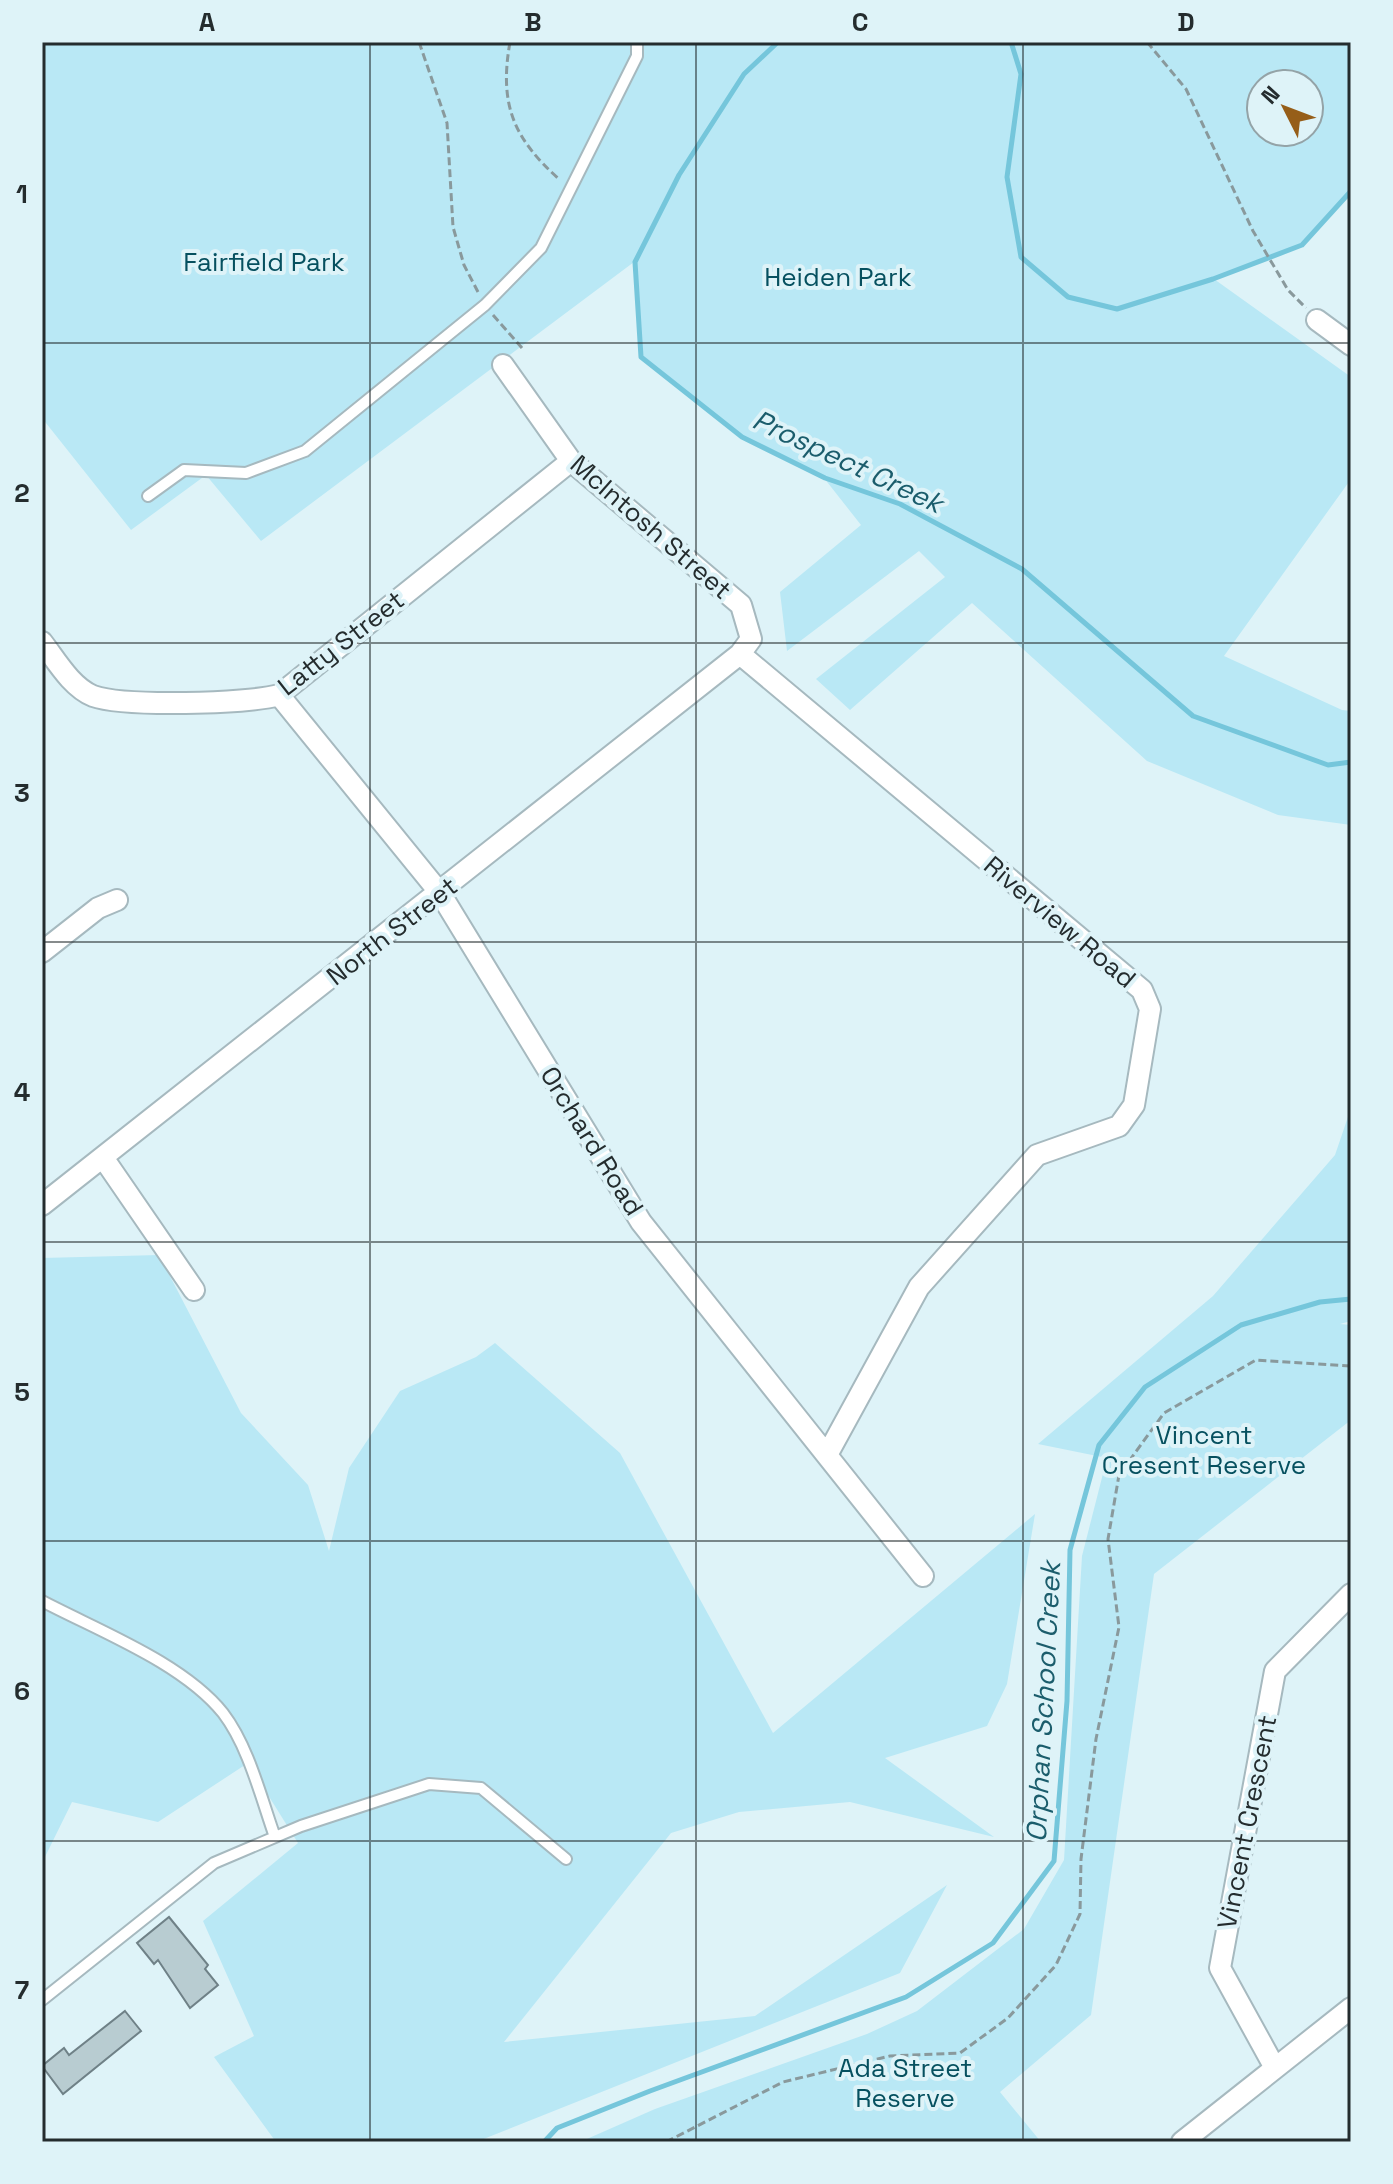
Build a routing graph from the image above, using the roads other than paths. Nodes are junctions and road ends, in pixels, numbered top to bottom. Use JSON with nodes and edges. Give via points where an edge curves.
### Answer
{"nodes":[{"id":1,"x":637,"y":42,"type":"edge"},
{"id":2,"x":1317,"y":320,"type":"road end"},
{"id":3,"x":1351,"y":345,"type":"edge"},
{"id":4,"x":503,"y":365,"type":"dead end"},
{"id":5,"x":571,"y":461,"type":"junction"},
{"id":6,"x":148,"y":496,"type":"dead end"},
{"id":7,"x":42,"y":642,"type":"edge"},
{"id":8,"x":740,"y":654,"type":"junction"},
{"id":9,"x":279,"y":695,"type":"junction"},
{"id":10,"x":440,"y":893,"type":"junction"},
{"id":11,"x":117,"y":900,"type":"dead end"},
{"id":12,"x":42,"y":952,"type":"edge"},
{"id":13,"x":104,"y":1159,"type":"junction"},
{"id":14,"x":44,"y":1197,"type":"edge"},
{"id":15,"x":194,"y":1290,"type":"dead end"},
{"id":16,"x":827,"y":1455,"type":"junction"},
{"id":17,"x":923,"y":1576,"type":"dead end"},
{"id":18,"x":1351,"y":1594,"type":"edge"},
{"id":19,"x":42,"y":1601,"type":"edge"},
{"id":20,"x":275,"y":1837,"type":"junction"},
{"id":21,"x":566,"y":1859,"type":"dead end"},
{"id":22,"x":42,"y":2000,"type":"edge"},
{"id":23,"x":1351,"y":2008,"type":"edge"},
{"id":24,"x":1275,"y":2068,"type":"junction"},
{"id":25,"x":1182,"y":2142,"type":"edge"}],
"edges":[{"from":1,"to":6,"type":"lane","via":[[637,56],[541,248],[485,305],[305,451],[246,473],[184,470]]},
{"from":2,"to":3,"type":"street"},
{"from":4,"to":5,"type":"street","name":"McIntosh Street"},
{"from":5,"to":8,"type":"street","name":"McIntosh Street","via":[[741,605],[751,639]]},
{"from":5,"to":9,"type":"street","name":"Latty Street"},
{"from":7,"to":9,"type":"street","name":"Latty Street","via":[[75,684],[93,696],[258,701]]},
{"from":8,"to":10,"type":"street","name":"North Street"},
{"from":8,"to":16,"type":"street","name":"Riverview Road","via":[[1142,990],[1150,1009],[1134,1105],[1119,1126],[1037,1155],[919,1287]]},
{"from":9,"to":10,"type":"street","name":"Orchard Road"},
{"from":10,"to":13,"type":"street","name":"North Street"},
{"from":10,"to":16,"type":"street","name":"Orchard Road","via":[[641,1222]]},
{"from":11,"to":12,"type":"street","via":[[98,908]]},
{"from":13,"to":14,"type":"street","name":"North Street"},
{"from":13,"to":15,"type":"street"},
{"from":16,"to":17,"type":"street","name":"Orchard Road"},
{"from":18,"to":24,"type":"street","name":"Vincent Crescent","via":[[1275,1671],[1220,1968]]},
{"from":19,"to":20,"type":"lane","via":[[191,1681],[224,1715],[248,1762]]},
{"from":20,"to":21,"type":"lane","via":[[429,1784],[481,1788]]},
{"from":20,"to":22,"type":"lane","via":[[214,1863]]},
{"from":23,"to":24,"type":"street"},
{"from":24,"to":25,"type":"street"}]}
